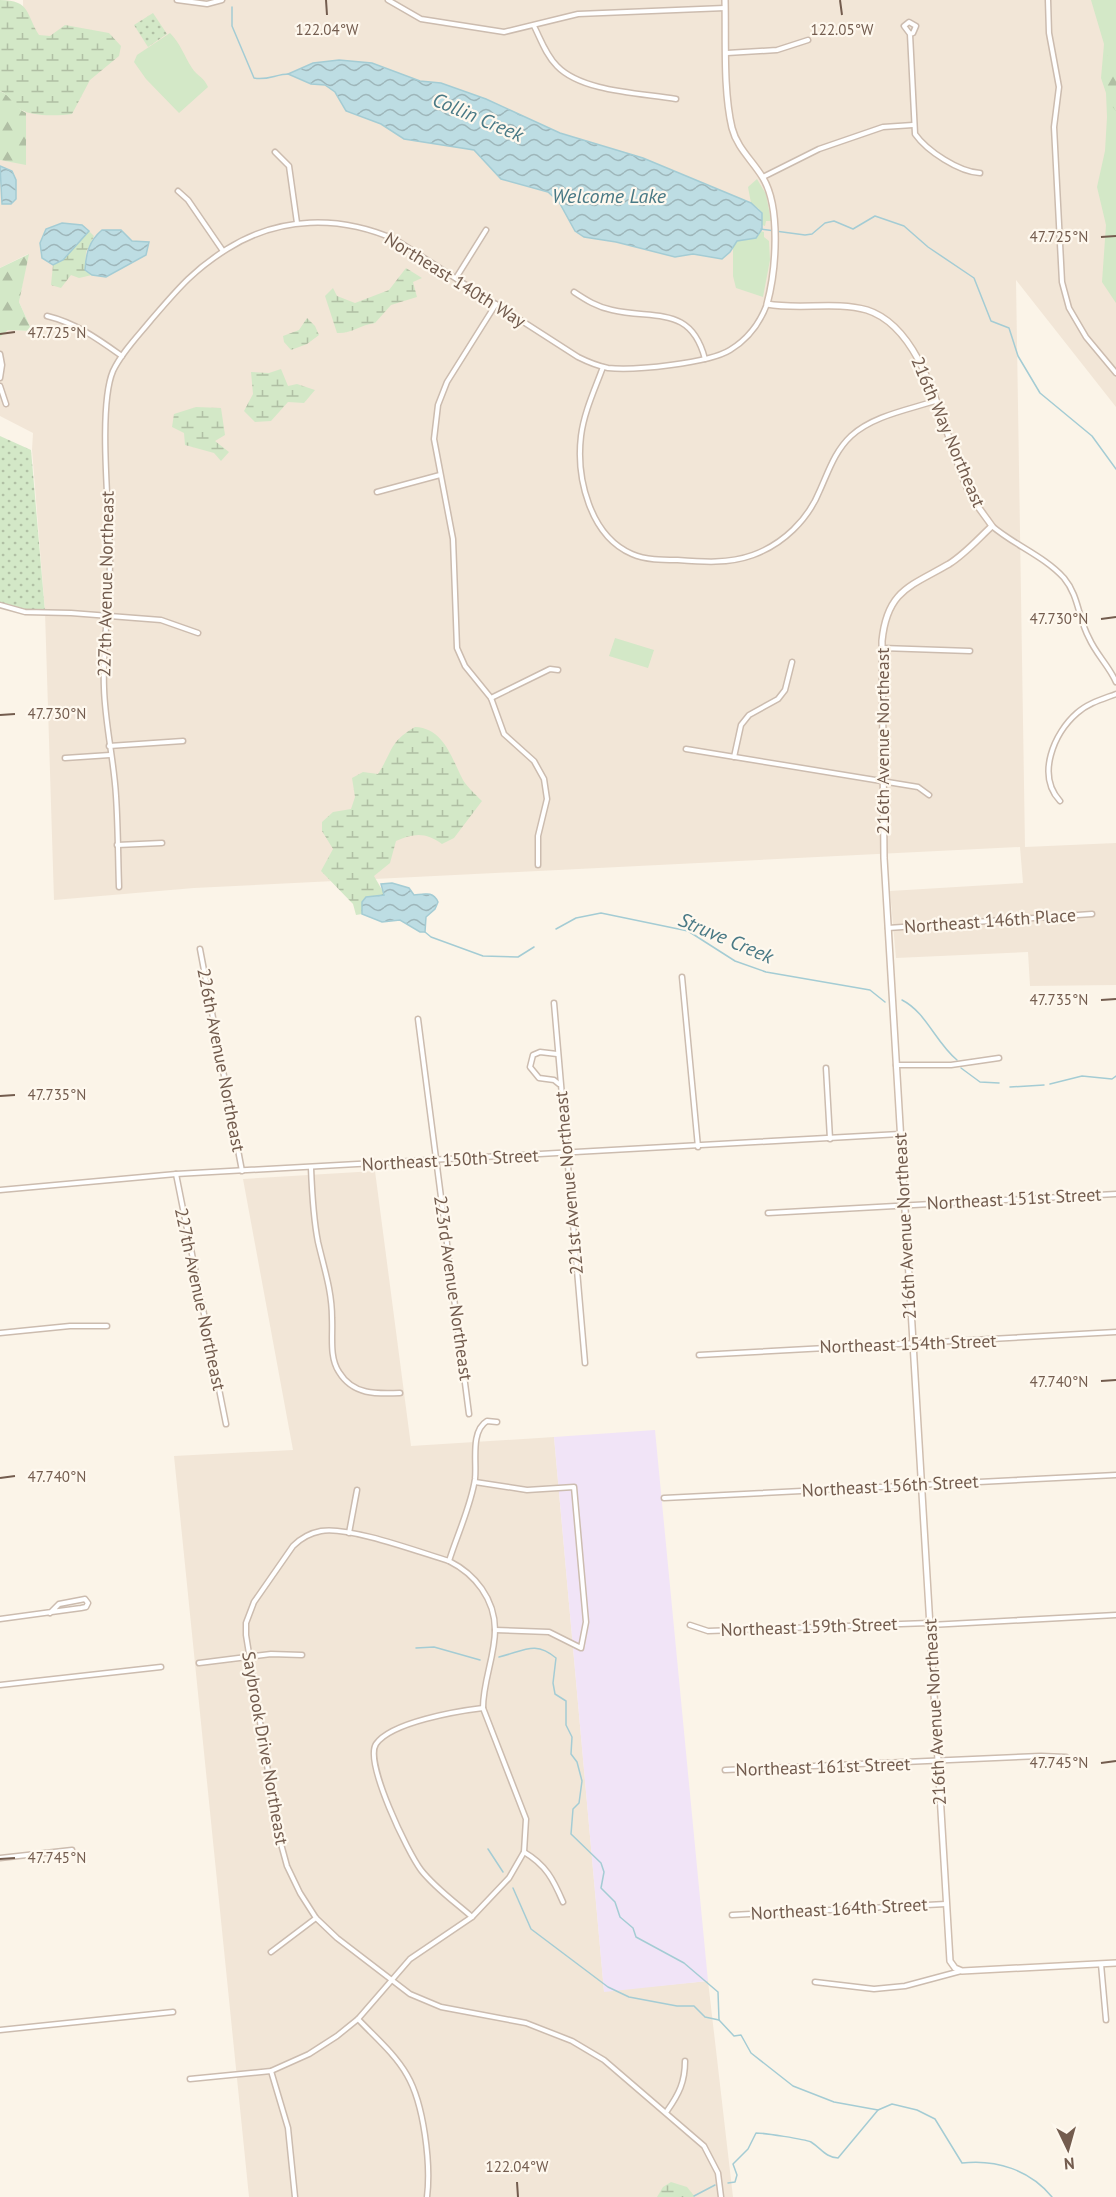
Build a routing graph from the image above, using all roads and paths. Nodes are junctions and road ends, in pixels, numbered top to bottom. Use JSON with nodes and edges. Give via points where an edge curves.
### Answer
{"nodes":[{"id":1,"x":177,"y":0,"type":"edge"},
{"id":2,"x":222,"y":0,"type":"edge"},
{"id":3,"x":388,"y":0,"type":"edge"},
{"id":4,"x":725,"y":0,"type":"edge"},
{"id":5,"x":1048,"y":0,"type":"edge"},
{"id":6,"x":725,"y":8,"type":"junction"},
{"id":7,"x":534,"y":26,"type":"junction"},
{"id":8,"x":910,"y":34,"type":"dead end"},
{"id":9,"x":808,"y":40,"type":"dead end"},
{"id":10,"x":727,"y":53,"type":"junction"},
{"id":11,"x":676,"y":99,"type":"dead end"},
{"id":12,"x":913,"y":125,"type":"junction"},
{"id":13,"x":275,"y":152,"type":"dead end"},
{"id":14,"x":980,"y":173,"type":"dead end"},
{"id":15,"x":763,"y":177,"type":"junction"},
{"id":16,"x":178,"y":191,"type":"dead end"},
{"id":17,"x":297,"y":223,"type":"junction"},
{"id":18,"x":486,"y":230,"type":"dead end"},
{"id":19,"x":224,"y":251,"type":"junction"},
{"id":20,"x":456,"y":278,"type":"junction"},
{"id":21,"x":574,"y":292,"type":"dead end"},
{"id":22,"x":496,"y":304,"type":"junction"},
{"id":23,"x":767,"y":304,"type":"junction"},
{"id":24,"x":47,"y":315,"type":"dead end"},
{"id":25,"x":0,"y":354,"type":"edge"},
{"id":26,"x":122,"y":356,"type":"junction"},
{"id":27,"x":705,"y":359,"type":"junction"},
{"id":28,"x":603,"y":367,"type":"junction"},
{"id":29,"x":1116,"y":373,"type":"edge"},
{"id":30,"x":0,"y":378,"type":"edge"},
{"id":31,"x":0,"y":386,"type":"edge"},
{"id":32,"x":935,"y":401,"type":"junction"},
{"id":33,"x":6,"y":404,"type":"dead end"},
{"id":34,"x":440,"y":475,"type":"junction"},
{"id":35,"x":377,"y":492,"type":"dead end"},
{"id":36,"x":992,"y":526,"type":"junction"},
{"id":37,"x":0,"y":605,"type":"edge"},
{"id":38,"x":106,"y":615,"type":"junction"},
{"id":39,"x":198,"y":633,"type":"dead end"},
{"id":40,"x":882,"y":648,"type":"junction"},
{"id":41,"x":970,"y":651,"type":"dead end"},
{"id":42,"x":792,"y":662,"type":"dead end"},
{"id":43,"x":558,"y":669,"type":"dead end"},
{"id":44,"x":1116,"y":682,"type":"edge"},
{"id":45,"x":1116,"y":694,"type":"edge"},
{"id":46,"x":490,"y":698,"type":"junction"},
{"id":47,"x":183,"y":741,"type":"dead end"},
{"id":48,"x":109,"y":746,"type":"junction"},
{"id":49,"x":686,"y":749,"type":"dead end"},
{"id":50,"x":110,"y":755,"type":"junction"},
{"id":51,"x":734,"y":757,"type":"junction"},
{"id":52,"x":65,"y":758,"type":"dead end"},
{"id":53,"x":883,"y":781,"type":"junction"},
{"id":54,"x":929,"y":795,"type":"dead end"},
{"id":55,"x":1060,"y":801,"type":"dead end"},
{"id":56,"x":162,"y":843,"type":"dead end"},
{"id":57,"x":117,"y":845,"type":"junction"},
{"id":58,"x":538,"y":865,"type":"dead end"},
{"id":59,"x":119,"y":887,"type":"dead end"},
{"id":60,"x":1092,"y":914,"type":"dead end"},
{"id":61,"x":888,"y":928,"type":"junction"},
{"id":62,"x":200,"y":949,"type":"dead end"},
{"id":63,"x":682,"y":977,"type":"dead end"},
{"id":64,"x":554,"y":1003,"type":"dead end"},
{"id":65,"x":418,"y":1019,"type":"dead end"},
{"id":66,"x":557,"y":1054,"type":"junction"},
{"id":67,"x":999,"y":1058,"type":"dead end"},
{"id":68,"x":896,"y":1065,"type":"junction"},
{"id":69,"x":826,"y":1068,"type":"dead end"},
{"id":70,"x":560,"y":1084,"type":"junction"},
{"id":71,"x":900,"y":1134,"type":"junction"},
{"id":72,"x":830,"y":1139,"type":"junction"},
{"id":73,"x":698,"y":1147,"type":"junction"},
{"id":74,"x":567,"y":1153,"type":"junction"},
{"id":75,"x":436,"y":1161,"type":"junction"},
{"id":76,"x":311,"y":1168,"type":"junction"},
{"id":77,"x":242,"y":1171,"type":"junction"},
{"id":78,"x":176,"y":1174,"type":"junction"},
{"id":79,"x":0,"y":1190,"type":"edge"},
{"id":80,"x":1116,"y":1194,"type":"edge"},
{"id":81,"x":904,"y":1205,"type":"junction"},
{"id":82,"x":768,"y":1213,"type":"dead end"},
{"id":83,"x":107,"y":1326,"type":"dead end"},
{"id":84,"x":1116,"y":1332,"type":"edge"},
{"id":85,"x":0,"y":1333,"type":"edge"},
{"id":86,"x":912,"y":1343,"type":"junction"},
{"id":87,"x":699,"y":1355,"type":"dead end"},
{"id":88,"x":585,"y":1363,"type":"dead end"},
{"id":89,"x":400,"y":1393,"type":"dead end"},
{"id":90,"x":470,"y":1414,"type":"dead end"},
{"id":91,"x":497,"y":1422,"type":"dead end"},
{"id":92,"x":226,"y":1424,"type":"dead end"},
{"id":93,"x":1116,"y":1475,"type":"edge"},
{"id":94,"x":475,"y":1482,"type":"junction"},
{"id":95,"x":921,"y":1484,"type":"junction"},
{"id":96,"x":357,"y":1490,"type":"dead end"},
{"id":97,"x":664,"y":1498,"type":"dead end"},
{"id":98,"x":349,"y":1533,"type":"junction"},
{"id":99,"x":449,"y":1561,"type":"junction"},
{"id":100,"x":50,"y":1613,"type":"junction"},
{"id":101,"x":1116,"y":1615,"type":"edge"},
{"id":102,"x":0,"y":1619,"type":"edge"},
{"id":103,"x":929,"y":1624,"type":"junction"},
{"id":104,"x":690,"y":1626,"type":"dead end"},
{"id":105,"x":495,"y":1630,"type":"junction"},
{"id":106,"x":302,"y":1655,"type":"dead end"},
{"id":107,"x":248,"y":1657,"type":"junction"},
{"id":108,"x":199,"y":1663,"type":"dead end"},
{"id":109,"x":161,"y":1667,"type":"dead end"},
{"id":110,"x":0,"y":1685,"type":"edge"},
{"id":111,"x":483,"y":1708,"type":"junction"},
{"id":112,"x":1066,"y":1757,"type":"dead end"},
{"id":113,"x":938,"y":1762,"type":"junction"},
{"id":114,"x":725,"y":1770,"type":"dead end"},
{"id":115,"x":72,"y":1850,"type":"dead end"},
{"id":116,"x":524,"y":1852,"type":"junction"},
{"id":117,"x":0,"y":1858,"type":"edge"},
{"id":118,"x":563,"y":1902,"type":"dead end"},
{"id":119,"x":946,"y":1904,"type":"junction"},
{"id":120,"x":732,"y":1915,"type":"dead end"},
{"id":121,"x":472,"y":1917,"type":"junction"},
{"id":122,"x":316,"y":1918,"type":"junction"},
{"id":123,"x":271,"y":1952,"type":"dead end"},
{"id":124,"x":1116,"y":1962,"type":"edge"},
{"id":125,"x":1101,"y":1963,"type":"junction"},
{"id":126,"x":962,"y":1971,"type":"junction"},
{"id":127,"x":391,"y":1981,"type":"junction"},
{"id":128,"x":815,"y":1982,"type":"dead end"},
{"id":129,"x":173,"y":2012,"type":"dead end"},
{"id":130,"x":358,"y":2019,"type":"junction"},
{"id":131,"x":1106,"y":2020,"type":"dead end"},
{"id":132,"x":0,"y":2030,"type":"edge"},
{"id":133,"x":685,"y":2061,"type":"dead end"},
{"id":134,"x":271,"y":2071,"type":"junction"},
{"id":135,"x":190,"y":2079,"type":"dead end"},
{"id":136,"x":666,"y":2110,"type":"junction"},
{"id":137,"x":295,"y":2197,"type":"edge"},
{"id":138,"x":428,"y":2197,"type":"edge"},
{"id":139,"x":721,"y":2197,"type":"edge"}],
"edges":[{"from":1,"to":2,"type":"street","via":[[207,4]]},
{"from":3,"to":7,"type":"street","via":[[413,16],[439,23],[504,32]]},
{"from":4,"to":6,"type":"street"},
{"from":5,"to":29,"type":"street","via":[[1049,33],[1059,87],[1054,127],[1062,282],[1070,308],[1086,337]]},
{"from":6,"to":7,"type":"street","via":[[579,14]]},
{"from":6,"to":10,"type":"street"},
{"from":7,"to":11,"type":"street","via":[[551,58],[570,77],[584,84]]},
{"from":8,"to":12,"type":"street"},
{"from":9,"to":10,"type":"street","via":[[777,50]]},
{"from":10,"to":15,"type":"street","via":[[732,129],[744,154]]},
{"from":12,"to":14,"type":"street","via":[[921,143],[969,172]]},
{"from":12,"to":15,"type":"street","via":[[883,127],[819,150]]},
{"from":13,"to":17,"type":"street","via":[[289,166]]},
{"from":15,"to":23,"type":"street","via":[[773,203],[774,225],[773,276]]},
{"from":16,"to":19,"type":"street"},
{"from":17,"to":19,"type":"street","name":"Northeast 140th Way","via":[[260,232]]},
{"from":17,"to":20,"type":"street","name":"Northeast 140th Way","via":[[337,222],[378,232]]},
{"from":18,"to":20,"type":"street"},
{"from":19,"to":26,"type":"street","name":"Northeast 140th Way","via":[[187,278]]},
{"from":20,"to":22,"type":"street","name":"Northeast 140th Way"},
{"from":21,"to":27,"type":"street","via":[[589,303],[611,310],[664,316],[685,324],[700,340]]},
{"from":22,"to":28,"type":"street","name":"Northeast 140th Way","via":[[578,357]]},
{"from":22,"to":34,"type":"street","via":[[457,363],[438,405],[434,439]]},
{"from":23,"to":27,"type":"street","name":"Northeast 140th Way","via":[[746,337],[724,353]]},
{"from":23,"to":32,"type":"street","name":"216th Way Northeast","via":[[855,308],[874,313],[899,330]]},
{"from":24,"to":26,"type":"street","via":[[76,326]]},
{"from":25,"to":30,"type":"street"},
{"from":26,"to":38,"type":"street","name":"227th Avenue Northeast","via":[[106,400],[110,564]]},
{"from":27,"to":28,"type":"street","name":"Northeast 140th Way","via":[[631,368]]},
{"from":28,"to":32,"type":"street","via":[[585,418],[580,456],[586,495],[603,529],[618,546],[642,557],[717,562],[769,548],[801,523],[836,454],[852,435],[873,421]]},
{"from":31,"to":33,"type":"street"},
{"from":32,"to":36,"type":"street","name":"216th Way Northeast","via":[[971,495]]},
{"from":34,"to":35,"type":"street"},
{"from":34,"to":46,"type":"street","via":[[453,539],[457,648],[465,666]]},
{"from":36,"to":40,"type":"street","name":"216th Avenue Northeast","via":[[955,560],[902,592],[888,614]]},
{"from":36,"to":44,"type":"street","name":"216th Way Northeast","via":[[1064,579],[1077,600],[1089,640]]},
{"from":37,"to":38,"type":"street","via":[[25,612]]},
{"from":38,"to":39,"type":"street","via":[[160,620]]},
{"from":38,"to":48,"type":"street","name":"227th Avenue Northeast","via":[[104,687]]},
{"from":40,"to":41,"type":"street"},
{"from":40,"to":53,"type":"street","name":"216th Avenue Northeast"},
{"from":42,"to":51,"type":"street","via":[[785,690],[778,699],[749,715],[741,725]]},
{"from":43,"to":46,"type":"street","via":[[550,669]]},
{"from":45,"to":55,"type":"street","via":[[1078,712],[1058,736],[1050,760],[1050,785]]},
{"from":46,"to":58,"type":"street","via":[[504,734],[540,770],[546,787]]},
{"from":47,"to":48,"type":"street"},
{"from":48,"to":50,"type":"street","name":"227th Avenue Northeast"},
{"from":49,"to":51,"type":"street"},
{"from":50,"to":52,"type":"street"},
{"from":50,"to":57,"type":"street","name":"227th Avenue Northeast"},
{"from":51,"to":53,"type":"street"},
{"from":53,"to":54,"type":"street","via":[[918,787]]},
{"from":53,"to":61,"type":"street","name":"216th Avenue Northeast"},
{"from":56,"to":57,"type":"street"},
{"from":57,"to":59,"type":"street","name":"227th Avenue Northeast"},
{"from":60,"to":61,"type":"street","name":"Northeast 146th Place"},
{"from":61,"to":68,"type":"street","name":"216th Avenue Northeast"},
{"from":62,"to":77,"type":"street","name":"226th Avenue Northeast"},
{"from":63,"to":73,"type":"street"},
{"from":64,"to":66,"type":"street","name":"221st Avenue Northeast"},
{"from":65,"to":75,"type":"street","name":"223rd Avenue Northeast"},
{"from":66,"to":70,"type":"street","name":"221st Avenue Northeast"},
{"from":66,"to":70,"type":"street","via":[[533,1055],[530,1067],[539,1078]]},
{"from":67,"to":68,"type":"street","via":[[951,1065]]},
{"from":68,"to":71,"type":"street","name":"216th Avenue Northeast"},
{"from":69,"to":72,"type":"street"},
{"from":70,"to":74,"type":"street","name":"221st Avenue Northeast"},
{"from":71,"to":72,"type":"street","name":"Northeast 150th Street"},
{"from":71,"to":81,"type":"street","name":"216th Avenue Northeast"},
{"from":72,"to":73,"type":"street","name":"Northeast 150th Street"},
{"from":73,"to":74,"type":"street","name":"Northeast 150th Street"},
{"from":74,"to":75,"type":"street","name":"Northeast 150th Street"},
{"from":74,"to":88,"type":"street","name":"221st Avenue Northeast"},
{"from":75,"to":76,"type":"street","name":"Northeast 150th Street"},
{"from":75,"to":90,"type":"street","name":"223rd Avenue Northeast"},
{"from":76,"to":77,"type":"street","name":"Northeast 150th Street"},
{"from":76,"to":89,"type":"street","via":[[318,1241],[332,1305],[335,1365],[357,1390]]},
{"from":77,"to":78,"type":"street","name":"Northeast 150th Street"},
{"from":78,"to":79,"type":"street","name":"Northeast 150th Street"},
{"from":78,"to":92,"type":"street","name":"227th Avenue Northeast"},
{"from":80,"to":81,"type":"street","name":"Northeast 151st Street"},
{"from":81,"to":82,"type":"street","name":"Northeast 151st Street"},
{"from":81,"to":86,"type":"street","name":"216th Avenue Northeast"},
{"from":83,"to":85,"type":"street"},
{"from":84,"to":86,"type":"street","name":"Northeast 154th Street"},
{"from":86,"to":87,"type":"street","name":"Northeast 154th Street"},
{"from":86,"to":95,"type":"street","name":"216th Avenue Northeast"},
{"from":91,"to":94,"type":"street","via":[[487,1421],[480,1431],[475,1446]]},
{"from":93,"to":95,"type":"street","name":"Northeast 156th Street"},
{"from":94,"to":99,"type":"street"},
{"from":94,"to":105,"type":"street","via":[[527,1490],[574,1487],[586,1622],[581,1648],[549,1632]]},
{"from":95,"to":97,"type":"street","name":"Northeast 156th Street"},
{"from":95,"to":103,"type":"street","name":"216th Avenue Northeast"},
{"from":96,"to":98,"type":"street"},
{"from":98,"to":99,"type":"street"},
{"from":98,"to":107,"type":"street","name":"Saybrook Drive Northeast","via":[[323,1530],[300,1539],[252,1606],[246,1623]]},
{"from":99,"to":105,"type":"street","via":[[467,1571],[482,1588]]},
{"from":100,"to":100,"type":"street","via":[[86,1607],[88,1603],[85,1599],[59,1604]]},
{"from":100,"to":102,"type":"street"},
{"from":101,"to":103,"type":"street","name":"Northeast 159th Street"},
{"from":103,"to":104,"type":"street","name":"Northeast 159th Street","via":[[708,1631]]},
{"from":103,"to":113,"type":"street","name":"216th Avenue Northeast"},
{"from":105,"to":111,"type":"street"},
{"from":106,"to":107,"type":"street"},
{"from":107,"to":108,"type":"street"},
{"from":107,"to":122,"type":"street","name":"Saybrook Drive Northeast","via":[[278,1833],[287,1866]]},
{"from":109,"to":110,"type":"street"},
{"from":111,"to":116,"type":"street","via":[[522,1806],[526,1826]]},
{"from":111,"to":121,"type":"street","via":[[438,1715],[405,1727],[382,1738],[373,1751],[375,1767],[409,1852],[423,1873]]},
{"from":112,"to":113,"type":"street","name":"Northeast 161st Street"},
{"from":113,"to":114,"type":"street","name":"Northeast 161st Street"},
{"from":113,"to":119,"type":"street","name":"216th Avenue Northeast"},
{"from":115,"to":117,"type":"street"},
{"from":116,"to":118,"type":"street","via":[[550,1872]]},
{"from":116,"to":121,"type":"street","via":[[509,1878]]},
{"from":119,"to":120,"type":"street","name":"Northeast 164th Street"},
{"from":119,"to":126,"type":"street","name":"216th Avenue Northeast","via":[[950,1961]]},
{"from":121,"to":127,"type":"street","via":[[411,1959]]},
{"from":122,"to":123,"type":"street"},
{"from":122,"to":127,"type":"street","name":"Saybrook Drive Northeast"},
{"from":124,"to":125,"type":"street"},
{"from":125,"to":126,"type":"street"},
{"from":125,"to":131,"type":"street"},
{"from":126,"to":128,"type":"street","via":[[905,1986],[874,1989]]},
{"from":127,"to":130,"type":"street"},
{"from":127,"to":136,"type":"street","name":"Saybrook Drive Northeast","via":[[441,2007],[526,2023],[572,2041],[604,2060]]},
{"from":129,"to":132,"type":"street"},
{"from":130,"to":134,"type":"street","via":[[309,2054]]},
{"from":130,"to":138,"type":"street","via":[[391,2055],[416,2091],[430,2175]]},
{"from":133,"to":136,"type":"street","via":[[685,2079]]},
{"from":134,"to":135,"type":"street"},
{"from":134,"to":137,"type":"street","via":[[288,2128]]},
{"from":136,"to":139,"type":"street","name":"Saybrook Drive Northeast","via":[[710,2154],[718,2173]]}]}
